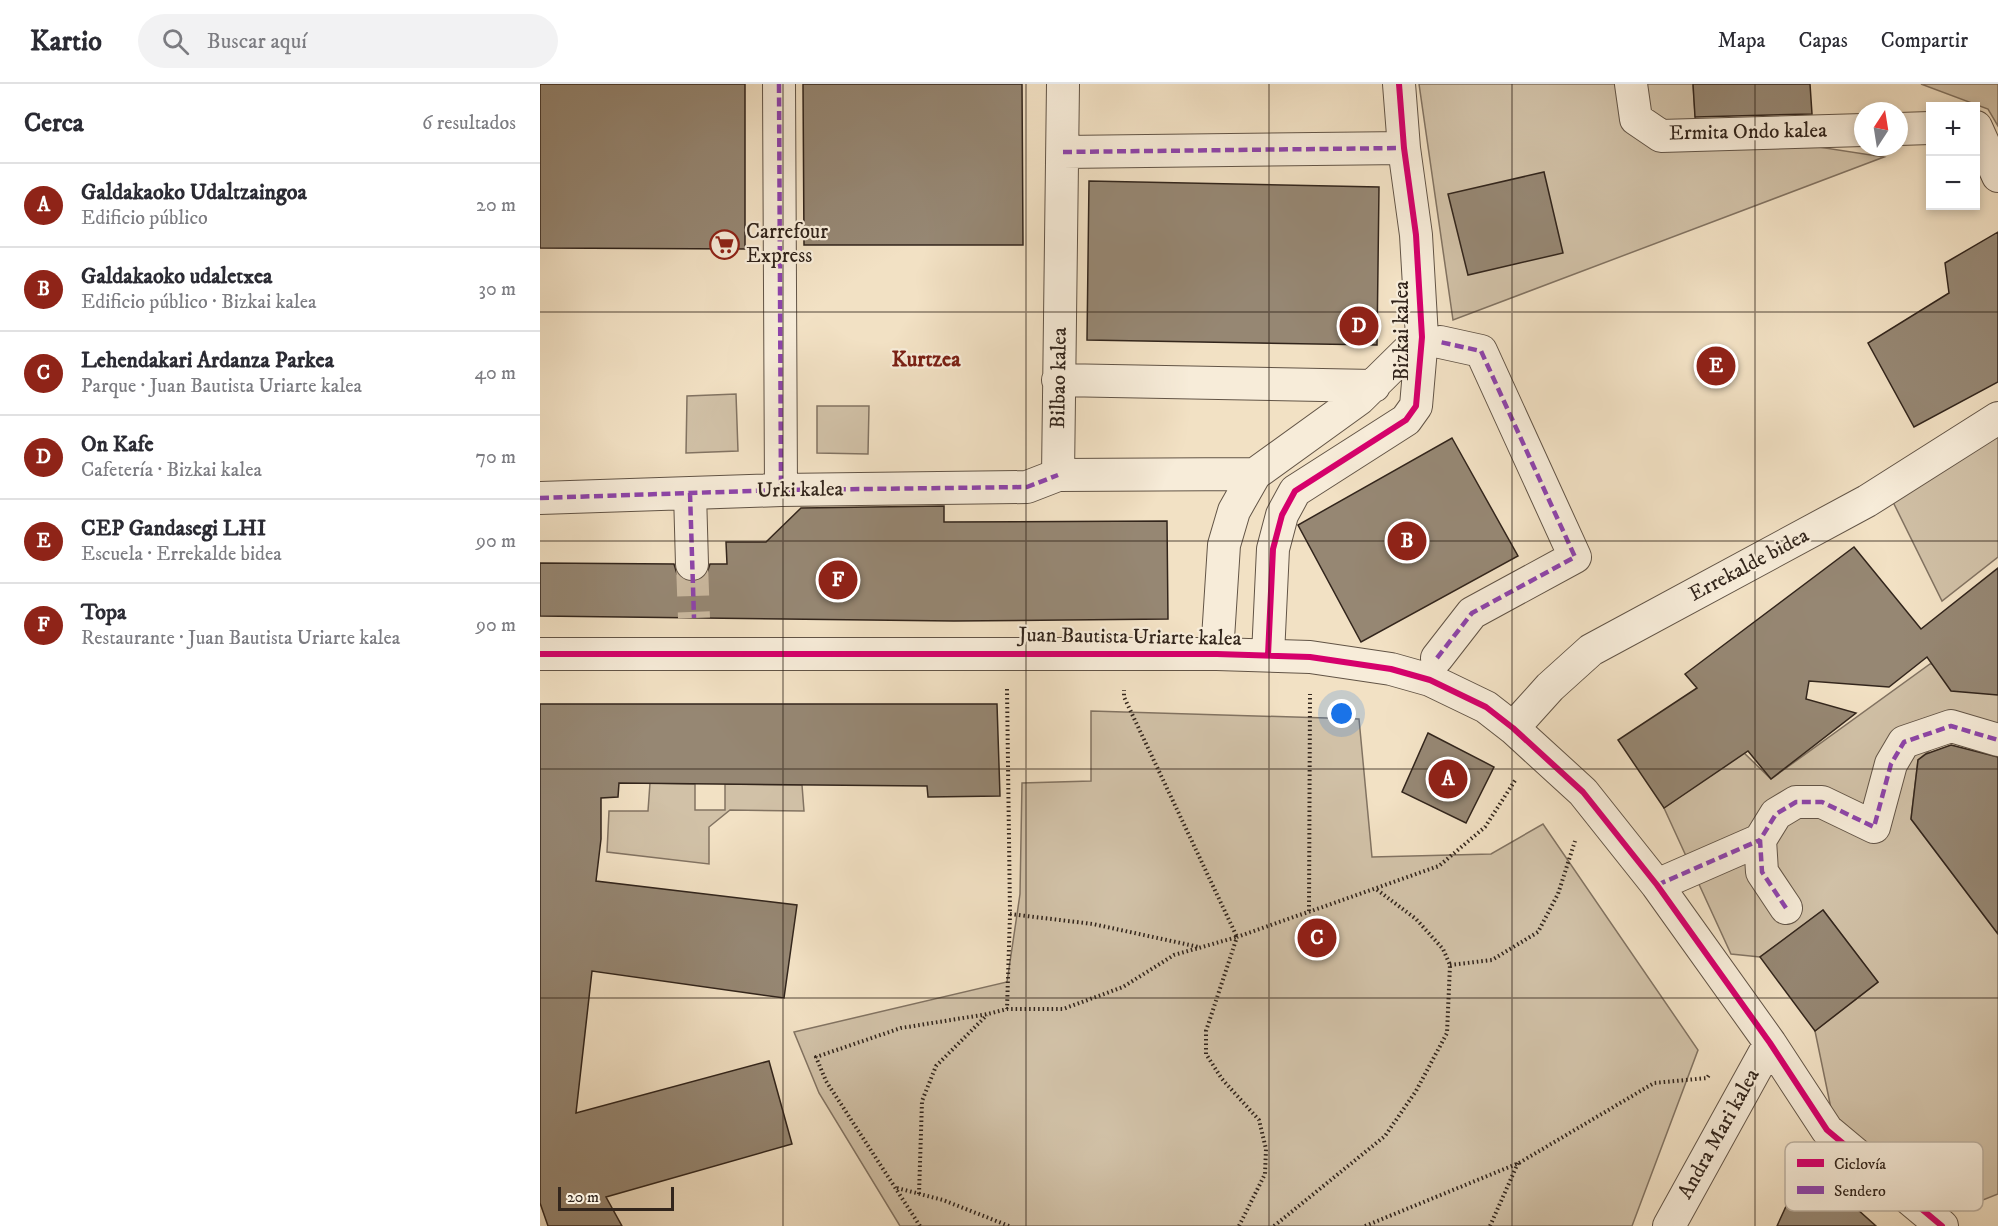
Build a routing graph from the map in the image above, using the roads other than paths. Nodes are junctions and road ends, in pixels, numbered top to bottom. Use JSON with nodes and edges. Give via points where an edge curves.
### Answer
{"nodes":[{"id":1,"x":779,"y":84,"type":"edge"},
{"id":2,"x":1063,"y":84,"type":"edge"},
{"id":3,"x":1399,"y":84,"type":"edge"},
{"id":4,"x":1631,"y":84,"type":"edge"},
{"id":5,"x":1926,"y":128,"type":"edge"},
{"id":6,"x":1908,"y":129,"type":"edge"},
{"id":7,"x":1854,"y":130,"type":"edge"},
{"id":8,"x":1980,"y":136,"type":"edge"},
{"id":9,"x":1404,"y":148,"type":"junction"},
{"id":10,"x":1063,"y":152,"type":"junction"},
{"id":11,"x":1998,"y":176,"type":"edge"},
{"id":12,"x":1431,"y":339,"type":"junction"},
{"id":13,"x":1058,"y":380,"type":"junction"},
{"id":14,"x":1374,"y":386,"type":"junction"},
{"id":15,"x":1998,"y":418,"type":"edge"},
{"id":16,"x":1256,"y":474,"type":"junction"},
{"id":17,"x":1058,"y":475,"type":"junction"},
{"id":18,"x":781,"y":490,"type":"junction"},
{"id":19,"x":690,"y":493,"type":"junction"},
{"id":20,"x":540,"y":498,"type":"edge"},
{"id":21,"x":692,"y":564,"type":"tunnel mouth"},
{"id":22,"x":540,"y":654,"type":"edge"},
{"id":23,"x":1217,"y":654,"type":"junction"},
{"id":24,"x":1268,"y":655,"type":"junction"},
{"id":25,"x":1437,"y":658,"type":"dead end"},
{"id":26,"x":1513,"y":728,"type":"junction"},
{"id":27,"x":1998,"y":740,"type":"edge"},
{"id":28,"x":1760,"y":840,"type":"junction"},
{"id":29,"x":1657,"y":885,"type":"junction"},
{"id":30,"x":1786,"y":908,"type":"dead end"},
{"id":31,"x":1770,"y":1043,"type":"junction"},
{"id":32,"x":1841,"y":1142,"type":"edge"},
{"id":33,"x":1924,"y":1211,"type":"edge"},
{"id":34,"x":1669,"y":1226,"type":"edge"},
{"id":35,"x":1942,"y":1226,"type":"edge"}],
"edges":[{"from":1,"to":18,"type":"street"},
{"from":2,"to":10,"type":"street","name":"Bilbao kalea"},
{"from":3,"to":9,"type":"street","name":"Bizkai kalea"},
{"from":4,"to":7,"type":"street","name":"Ermita Ondo kalea","via":[[1636,119],[1661,136]]},
{"from":5,"to":6,"type":"street"},
{"from":8,"to":11,"type":"street"},
{"from":9,"to":10,"type":"street"},
{"from":9,"to":12,"type":"street","name":"Bizkai kalea"},
{"from":10,"to":13,"type":"street","name":"Bilbao kalea"},
{"from":12,"to":14,"type":"street","name":"Bizkai kalea"},
{"from":12,"to":24,"type":"street","name":"Bizkai kalea","via":[[1416,406],[1406,420],[1295,491],[1282,515],[1273,549]]},
{"from":12,"to":25,"type":"street","via":[[1481,351],[1575,557],[1472,613]]},
{"from":13,"to":14,"type":"street"},
{"from":13,"to":17,"type":"street","name":"Bilbao kalea"},
{"from":14,"to":16,"type":"street","name":"Bizkai kalea"},
{"from":15,"to":26,"type":"street","name":"Errekalde bidea","via":[[1867,501],[1591,650]]},
{"from":16,"to":17,"type":"street"},
{"from":16,"to":23,"type":"street","name":"Bizkai kalea","via":[[1234,511],[1224,544]]},
{"from":17,"to":18,"type":"street","name":"Urki kalea","via":[[1027,487]]},
{"from":18,"to":19,"type":"street","name":"Urki kalea"},
{"from":19,"to":20,"type":"street","name":"Urki kalea"},
{"from":19,"to":21,"type":"street"},
{"from":22,"to":23,"type":"street","name":"Juan Bautista Uriarte kalea"},
{"from":23,"to":24,"type":"street","name":"Juan Bautista Uriarte kalea"},
{"from":24,"to":26,"type":"street","name":"Juan Bautista Uriarte kalea","via":[[1391,669],[1430,680],[1486,707]]},
{"from":26,"to":29,"type":"street","name":"Juan Bautista Uriarte kalea","via":[[1583,792]]},
{"from":27,"to":28,"type":"street","via":[[1951,726],[1904,742],[1891,764],[1874,827],[1822,802],[1796,802],[1776,814]]},
{"from":28,"to":29,"type":"street"},
{"from":28,"to":30,"type":"street","via":[[1762,872]]},
{"from":29,"to":31,"type":"street","name":"Juan Bautista Uriarte kalea"},
{"from":31,"to":32,"type":"street","name":"Juan Bautista Uriarte kalea","via":[[1827,1130]]},
{"from":31,"to":34,"type":"street","name":"Andra Mari kalea"},
{"from":33,"to":35,"type":"street","name":"Juan Bautista Uriarte kalea"}]}
